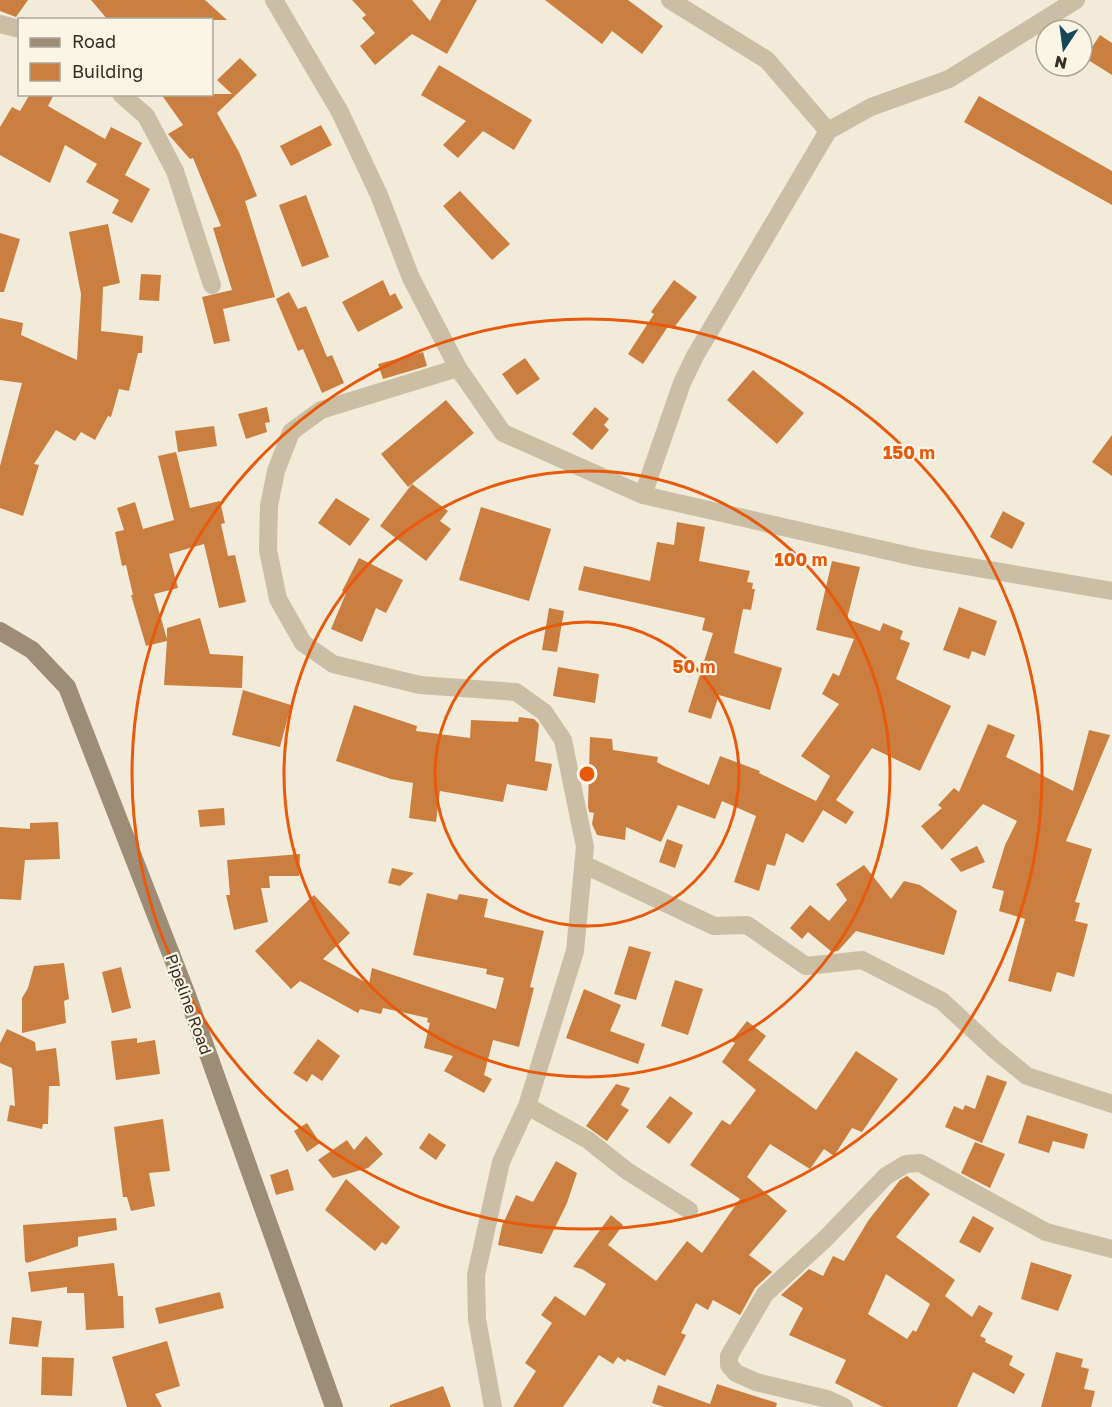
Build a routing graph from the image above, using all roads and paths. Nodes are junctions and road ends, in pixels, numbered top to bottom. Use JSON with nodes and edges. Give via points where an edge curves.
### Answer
{"nodes":[{"id":1,"x":274,"y":0,"type":"edge"},
{"id":2,"x":670,"y":0,"type":"edge"},
{"id":3,"x":1076,"y":0,"type":"edge"},
{"id":4,"x":0,"y":24,"type":"edge"},
{"id":5,"x":18,"y":28,"type":"edge"},
{"id":6,"x":123,"y":96,"type":"edge"},
{"id":7,"x":828,"y":131,"type":"junction"},
{"id":8,"x":212,"y":285,"type":"dead end"},
{"id":9,"x":458,"y":368,"type":"junction"},
{"id":10,"x":643,"y":495,"type":"junction"},
{"id":11,"x":1112,"y":591,"type":"edge"},
{"id":12,"x":0,"y":631,"type":"edge"},
{"id":13,"x":583,"y":864,"type":"junction"},
{"id":14,"x":1112,"y":1104,"type":"edge"},
{"id":15,"x":527,"y":1106,"type":"junction"},
{"id":16,"x":689,"y":1210,"type":"dead end"},
{"id":17,"x":1112,"y":1249,"type":"edge"},
{"id":18,"x":334,"y":1407,"type":"edge"},
{"id":19,"x":493,"y":1407,"type":"edge"},
{"id":20,"x":844,"y":1407,"type":"edge"}],
"edges":[{"from":1,"to":9,"type":"street","via":[[340,112],[379,195],[411,278]]},
{"from":2,"to":7,"type":"street","via":[[767,60]]},
{"from":3,"to":7,"type":"street","via":[[949,79],[871,107]]},
{"from":4,"to":5,"type":"street"},
{"from":6,"to":8,"type":"street","via":[[146,116],[175,171]]},
{"from":7,"to":10,"type":"street","via":[[695,356]]},
{"from":9,"to":10,"type":"street","via":[[503,433]]},
{"from":9,"to":13,"type":"street","via":[[321,410],[291,432],[276,471],[269,506],[268,550],[278,598],[303,642],[333,664],[420,685],[516,692],[544,712],[563,740],[585,847]]},
{"from":10,"to":11,"type":"street","via":[[919,558]]},
{"from":12,"to":18,"type":"street","name":"Pipeline Road","via":[[32,650],[67,687],[187,995]]},
{"from":13,"to":14,"type":"street","via":[[714,926],[747,925],[806,966],[862,960],[942,1001],[1027,1076]]},
{"from":13,"to":15,"type":"street","via":[[575,951]]},
{"from":15,"to":16,"type":"street","via":[[588,1140],[627,1171]]},
{"from":15,"to":19,"type":"street","via":[[501,1162],[476,1275],[477,1319]]},
{"from":17,"to":20,"type":"street","via":[[1046,1232],[920,1163],[906,1164],[886,1176],[765,1294],[729,1356],[729,1365],[736,1373],[756,1382],[827,1399]]}]}
